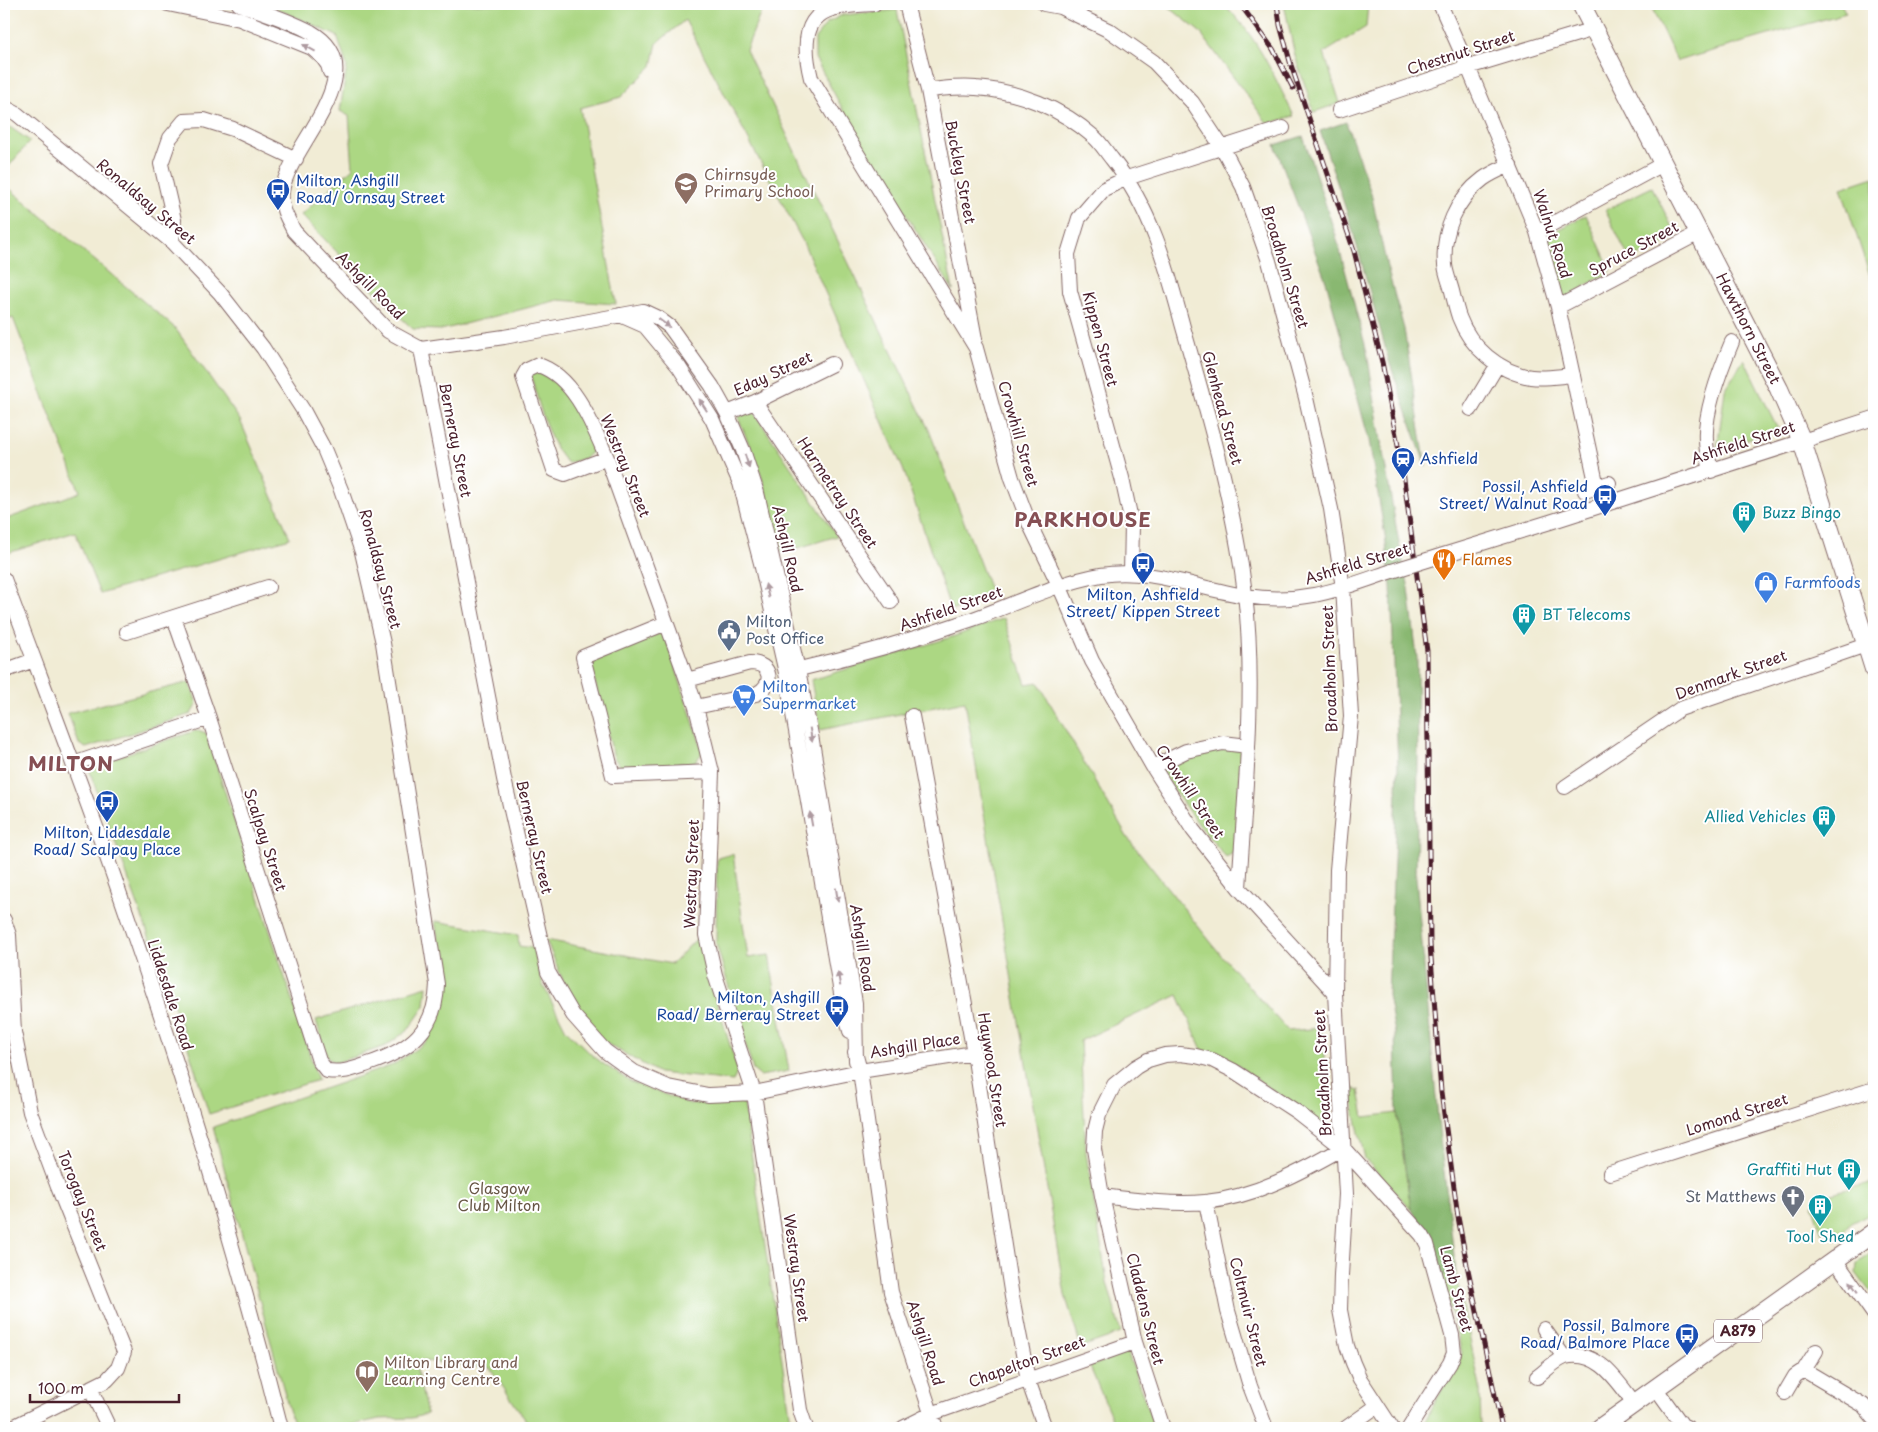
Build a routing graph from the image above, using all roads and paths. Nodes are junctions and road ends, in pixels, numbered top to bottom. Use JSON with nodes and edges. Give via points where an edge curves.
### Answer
{"nodes":[{"id":1,"x":168,"y":4,"type":"edge"},
{"id":2,"x":239,"y":4,"type":"edge"},
{"id":3,"x":874,"y":4,"type":"edge"},
{"id":4,"x":906,"y":4,"type":"edge"},
{"id":5,"x":1044,"y":4,"type":"edge"},
{"id":6,"x":1440,"y":4,"type":"edge"},
{"id":7,"x":1581,"y":4,"type":"edge"},
{"id":8,"x":1594,"y":29,"type":"junction"},
{"id":9,"x":1468,"y":67,"type":"junction"},
{"id":10,"x":334,"y":87,"type":"junction"},
{"id":11,"x":928,"y":90,"type":"junction"},
{"id":12,"x":4,"y":107,"type":"edge"},
{"id":13,"x":1340,"y":110,"type":"dead end"},
{"id":14,"x":1283,"y":128,"type":"dead end"},
{"id":15,"x":1222,"y":147,"type":"junction"},
{"id":16,"x":296,"y":159,"type":"junction"},
{"id":17,"x":1663,"y":164,"type":"junction"},
{"id":18,"x":1510,"y":165,"type":"junction"},
{"id":19,"x":1127,"y":178,"type":"junction"},
{"id":20,"x":1537,"y":232,"type":"junction"},
{"id":21,"x":1699,"y":232,"type":"junction"},
{"id":22,"x":172,"y":242,"type":"junction"},
{"id":23,"x":1558,"y":307,"type":"junction"},
{"id":24,"x":619,"y":314,"type":"junction"},
{"id":25,"x":1732,"y":342,"type":"dead end"},
{"id":26,"x":976,"y":348,"type":"junction"},
{"id":27,"x":421,"y":349,"type":"junction"},
{"id":28,"x":832,"y":364,"type":"dead end"},
{"id":29,"x":1498,"y":364,"type":"junction"},
{"id":30,"x":1573,"y":375,"type":"junction"},
{"id":31,"x":755,"y":402,"type":"junction"},
{"id":32,"x":1470,"y":409,"type":"dead end"},
{"id":33,"x":727,"y":413,"type":"junction"},
{"id":34,"x":1874,"y":418,"type":"edge"},
{"id":35,"x":1802,"y":441,"type":"junction"},
{"id":36,"x":606,"y":458,"type":"junction"},
{"id":37,"x":1711,"y":471,"type":"junction"},
{"id":38,"x":1597,"y":487,"type":"dead end"},
{"id":39,"x":1131,"y":573,"type":"junction"},
{"id":40,"x":4,"y":579,"type":"edge"},
{"id":41,"x":1059,"y":585,"type":"junction"},
{"id":42,"x":268,"y":587,"type":"dead end"},
{"id":43,"x":1343,"y":588,"type":"junction"},
{"id":44,"x":1246,"y":596,"type":"junction"},
{"id":45,"x":891,"y":602,"type":"dead end"},
{"id":46,"x":174,"y":618,"type":"junction"},
{"id":47,"x":666,"y":623,"type":"junction"},
{"id":48,"x":127,"y":632,"type":"dead end"},
{"id":49,"x":1866,"y":645,"type":"junction"},
{"id":50,"x":34,"y":660,"type":"junction"},
{"id":51,"x":1874,"y":669,"type":"edge"},
{"id":52,"x":4,"y":671,"type":"edge"},
{"id":53,"x":792,"y":671,"type":"junction"},
{"id":54,"x":688,"y":680,"type":"junction"},
{"id":55,"x":696,"y":707,"type":"junction"},
{"id":56,"x":912,"y":716,"type":"dead end"},
{"id":57,"x":209,"y":718,"type":"junction"},
{"id":58,"x":1248,"y":746,"type":"junction"},
{"id":59,"x":73,"y":764,"type":"junction"},
{"id":60,"x":1153,"y":767,"type":"junction"},
{"id":61,"x":712,"y":772,"type":"junction"},
{"id":62,"x":1565,"y":787,"type":"dead end"},
{"id":63,"x":1240,"y":888,"type":"junction"},
{"id":64,"x":4,"y":920,"type":"edge"},
{"id":65,"x":1335,"y":993,"type":"junction"},
{"id":66,"x":974,"y":1053,"type":"junction"},
{"id":67,"x":858,"y":1066,"type":"junction"},
{"id":68,"x":327,"y":1071,"type":"joint"},
{"id":69,"x":1874,"y":1088,"type":"edge"},
{"id":70,"x":754,"y":1093,"type":"junction"},
{"id":71,"x":1343,"y":1148,"type":"junction"},
{"id":72,"x":1610,"y":1173,"type":"dead end"},
{"id":73,"x":1102,"y":1196,"type":"junction"},
{"id":74,"x":1206,"y":1202,"type":"junction"},
{"id":75,"x":1874,"y":1232,"type":"edge"},
{"id":76,"x":1835,"y":1260,"type":"junction"},
{"id":77,"x":1874,"y":1313,"type":"edge"},
{"id":78,"x":1544,"y":1329,"type":"dead end"},
{"id":79,"x":1130,"y":1343,"type":"junction"},
{"id":80,"x":1816,"y":1351,"type":"dead end"},
{"id":81,"x":1564,"y":1358,"type":"junction"},
{"id":82,"x":1804,"y":1370,"type":"junction"},
{"id":83,"x":1537,"y":1377,"type":"dead end"},
{"id":84,"x":1028,"y":1380,"type":"junction"},
{"id":85,"x":90,"y":1388,"type":"junction"},
{"id":86,"x":1656,"y":1389,"type":"junction"},
{"id":87,"x":1785,"y":1392,"type":"dead end"},
{"id":88,"x":1635,"y":1404,"type":"junction"},
{"id":89,"x":1377,"y":1406,"type":"junction"},
{"id":90,"x":931,"y":1414,"type":"junction"},
{"id":91,"x":4,"y":1417,"type":"edge"},
{"id":92,"x":1874,"y":1418,"type":"edge"},
{"id":93,"x":10,"y":1428,"type":"edge"},
{"id":94,"x":109,"y":1428,"type":"edge"},
{"id":95,"x":281,"y":1428,"type":"edge"},
{"id":96,"x":806,"y":1428,"type":"edge"},
{"id":97,"x":903,"y":1428,"type":"edge"},
{"id":98,"x":936,"y":1428,"type":"edge"},
{"id":99,"x":1045,"y":1428,"type":"edge"},
{"id":100,"x":1163,"y":1428,"type":"edge"},
{"id":101,"x":1266,"y":1428,"type":"edge"},
{"id":102,"x":1346,"y":1428,"type":"edge"},
{"id":103,"x":1392,"y":1428,"type":"edge"},
{"id":104,"x":1409,"y":1428,"type":"edge"},
{"id":105,"x":1600,"y":1428,"type":"edge"},
{"id":106,"x":1688,"y":1428,"type":"edge"}],
"edges":[{"from":10,"to":1,"type":"street","one_way":true,"via":[[328,65],[312,48],[240,19]]},
{"from":2,"to":10,"type":"street","name":"Ashgill Road","via":[[266,12],[312,33],[334,58]]},
{"from":3,"to":26,"type":"street","name":"Crowhill Street","via":[[831,9],[817,18],[807,34],[806,57],[811,78]]},
{"from":4,"to":11,"type":"street","name":"Buckley Street"},
{"from":5,"to":15,"type":"street","name":"Broadholm Street","via":[[1060,7],[1110,31],[1154,62],[1192,102]]},
{"from":6,"to":9,"type":"street","name":"Walnut Road"},
{"from":7,"to":8,"type":"main road","name":"Hawthorn Street"},
{"from":8,"to":9,"type":"street","name":"Chestnut Street"},
{"from":8,"to":17,"type":"main road","name":"Hawthorn Street"},
{"from":9,"to":13,"type":"street","name":"Chestnut Street"},
{"from":9,"to":18,"type":"street","name":"Walnut Road"},
{"from":10,"to":16,"type":"street","name":"Ashgill Road"},
{"from":11,"to":19,"type":"street","name":"Glenhead Street","via":[[974,87],[1021,95],[1062,114],[1095,138]]},
{"from":11,"to":26,"type":"street","name":"Buckley Street"},
{"from":12,"to":22,"type":"street","name":"Ronaldsay Street","via":[[17,114]]},
{"from":14,"to":15,"type":"street","name":"Kippen Street"},
{"from":15,"to":19,"type":"street","name":"Kippen Street"},
{"from":15,"to":43,"type":"street","name":"Broadholm Street","via":[[1243,187],[1269,261],[1331,509]]},
{"from":16,"to":22,"type":"street","via":[[233,129],[204,120],[184,122],[170,138],[160,164],[174,220]]},
{"from":16,"to":27,"type":"street","name":"Ashgill Road","via":[[282,192],[284,212],[294,231],[388,331]]},
{"from":17,"to":20,"type":"street"},
{"from":17,"to":21,"type":"main road","name":"Hawthorn Street"},
{"from":18,"to":20,"type":"street","name":"Walnut Road"},
{"from":18,"to":29,"type":"street","via":[[1484,178],[1460,204],[1451,220],[1445,250],[1445,266],[1459,317],[1475,344]]},
{"from":19,"to":39,"type":"street","name":"Kippen Street","via":[[1104,188],[1079,218],[1068,254],[1070,291],[1132,524]]},
{"from":19,"to":44,"type":"street","name":"Glenhead Street","via":[[1146,213],[1168,271],[1222,464]]},
{"from":20,"to":23,"type":"street","name":"Walnut Road"},
{"from":21,"to":23,"type":"street","name":"Spruce Street"},
{"from":21,"to":35,"type":"main road","name":"Hawthorn Street"},
{"from":22,"to":68,"type":"street","name":"Ronaldsay Street","via":[[220,293],[263,348],[320,442],[362,552],[383,643],[437,997],[428,1024],[418,1038],[390,1056],[341,1073]]},
{"from":23,"to":30,"type":"street","name":"Walnut Road"},
{"from":24,"to":27,"type":"street","name":"Ashgill Road"},
{"from":24,"to":33,"type":"street","name":"Ashgill Road","one_way":true,"via":[[643,311],[670,327]]},
{"from":53,"to":24,"type":"street","name":"Ashgill Road","one_way":true,"via":[[740,483],[712,419],[679,367],[645,326]]},
{"from":25,"to":37,"type":"street","via":[[1710,412],[1706,439]]},
{"from":26,"to":41,"type":"street","name":"Crowhill Street","via":[[1012,478],[1029,523]]},
{"from":27,"to":70,"type":"street","name":"Berneray Street","via":[[504,779],[548,972],[572,1015],[605,1051],[634,1072],[668,1087],[708,1095]]},
{"from":28,"to":31,"type":"street","name":"Eday Street"},
{"from":29,"to":30,"type":"street","via":[[1530,376]]},
{"from":29,"to":32,"type":"street"},
{"from":30,"to":38,"type":"street","name":"Walnut Road"},
{"from":31,"to":33,"type":"street","name":"Eday Street"},
{"from":31,"to":45,"type":"street","name":"Harmetray Street"},
{"from":33,"to":53,"type":"street","name":"Ashgill Road","one_way":true,"via":[[744,450],[757,493]]},
{"from":34,"to":35,"type":"street","name":"Ashfield Street"},
{"from":35,"to":37,"type":"street","name":"Ashfield Street"},
{"from":35,"to":49,"type":"main road","name":"Hawthorn Street"},
{"from":36,"to":36,"type":"street","name":"Westray Street","via":[[590,419],[566,382],[549,368],[538,365],[528,370],[523,377],[554,470],[565,474]]},
{"from":36,"to":47,"type":"street","name":"Westray Street"},
{"from":37,"to":43,"type":"street","name":"Ashfield Street","bridge":true},
{"from":39,"to":41,"type":"street","name":"Ashfield Street","via":[[1102,575]]},
{"from":39,"to":44,"type":"street","name":"Ashfield Street"},
{"from":40,"to":50,"type":"street","name":"Liddesdale Road"},
{"from":41,"to":53,"type":"street","name":"Ashfield Street","via":[[952,627],[878,650]]},
{"from":41,"to":60,"type":"street","name":"Crowhill Street","via":[[1092,661]]},
{"from":42,"to":46,"type":"street"},
{"from":43,"to":44,"type":"street","name":"Ashfield Street","via":[[1300,598]]},
{"from":43,"to":65,"type":"street","name":"Broadholm Street","via":[[1351,716],[1337,870]]},
{"from":44,"to":58,"type":"street","name":"Glenhead Street","via":[[1250,658]]},
{"from":46,"to":48,"type":"street"},
{"from":46,"to":57,"type":"street","name":"Scalpay Street"},
{"from":47,"to":54,"type":"street","name":"Westray Street"},
{"from":47,"to":61,"type":"street","via":[[583,657],[613,776]]},
{"from":49,"to":51,"type":"main road","name":"Hawthorn Street"},
{"from":49,"to":62,"type":"street","name":"Denmark Street","via":[[1680,709]]},
{"from":50,"to":52,"type":"street"},
{"from":50,"to":59,"type":"street","name":"Liddesdale Road"},
{"from":53,"to":67,"type":"street","name":"Ashgill Road","via":[[842,999]]},
{"from":54,"to":55,"type":"street","name":"Westray Street"},
{"from":54,"to":55,"type":"street","via":[[750,663],[762,666],[768,674],[768,685],[763,691]]},
{"from":55,"to":61,"type":"street","name":"Westray Street"},
{"from":56,"to":66,"type":"street","name":"Haywood Street"},
{"from":57,"to":59,"type":"street"},
{"from":57,"to":68,"type":"street","name":"Scalpay Street","via":[[319,1061]]},
{"from":58,"to":60,"type":"street","via":[[1223,743],[1186,751]]},
{"from":58,"to":63,"type":"street","name":"Glenhead Street"},
{"from":59,"to":95,"type":"street","name":"Liddesdale Road","via":[[127,914],[195,1123],[253,1316]]},
{"from":60,"to":63,"type":"street","name":"Crowhill Street","via":[[1193,830]]},
{"from":61,"to":70,"type":"street","name":"Westray Street","via":[[706,935],[715,975]]},
{"from":63,"to":65,"type":"street","name":"Crowhill Street"},
{"from":64,"to":85,"type":"street","name":"Torogay Street","via":[[9,935],[14,1032],[30,1112],[124,1352],[118,1368],[107,1380]]},
{"from":65,"to":71,"type":"street","name":"Broadholm Street"},
{"from":66,"to":67,"type":"street","name":"Ashgill Place"},
{"from":66,"to":84,"type":"street","name":"Haywood Street"},
{"from":67,"to":70,"type":"street","name":"Berneray Street"},
{"from":67,"to":90,"type":"street","name":"Ashgill Road","via":[[891,1292]]},
{"from":69,"to":72,"type":"street","name":"Lomond Street"},
{"from":70,"to":96,"type":"street","name":"Westray Street","via":[[800,1410]]},
{"from":71,"to":73,"type":"street","name":"Lamb Street","via":[[1298,1112],[1234,1070],[1196,1056],[1164,1056],[1148,1060],[1124,1075],[1104,1101],[1095,1131],[1094,1149]]},
{"from":71,"to":74,"type":"street","via":[[1267,1186]]},
{"from":71,"to":89,"type":"street","name":"Broadholm Street","via":[[1346,1215],[1340,1291],[1343,1329],[1360,1379]]},
{"from":71,"to":104,"type":"street","name":"Lamb Street","via":[[1425,1240],[1452,1335],[1454,1353],[1450,1363]]},
{"from":73,"to":74,"type":"street"},
{"from":73,"to":79,"type":"street","name":"Claddens Street"},
{"from":74,"to":101,"type":"street","name":"Coltmuir Street","via":[[1228,1311]]},
{"from":75,"to":76,"type":"main road","number":"A879"},
{"from":77,"to":76,"type":"street","one_way":true},
{"from":76,"to":86,"type":"main road","number":"A879"},
{"from":78,"to":81,"type":"street"},
{"from":79,"to":84,"type":"street","name":"Chapelton Street"},
{"from":79,"to":100,"type":"street","name":"Claddens Street"},
{"from":80,"to":82,"type":"street"},
{"from":81,"to":83,"type":"street"},
{"from":81,"to":88,"type":"street","via":[[1583,1356],[1595,1359]]},
{"from":82,"to":87,"type":"street","via":[[1795,1376]]},
{"from":82,"to":92,"type":"street","via":[[1863,1405]]},
{"from":84,"to":90,"type":"street","name":"Chapelton Street"},
{"from":84,"to":99,"type":"street","name":"Haywood Street"},
{"from":85,"to":93,"type":"street","name":"Torogay Street"},
{"from":85,"to":94,"type":"street"},
{"from":86,"to":88,"type":"main road","number":"A879"},
{"from":86,"to":106,"type":"street","via":[[1682,1425]]},
{"from":88,"to":105,"type":"main road","number":"A879"},
{"from":89,"to":102,"type":"street"},
{"from":89,"to":103,"type":"street","name":"Broadholm Street"},
{"from":90,"to":97,"type":"street","name":"Chapelton Street"},
{"from":90,"to":98,"type":"street","name":"Ashgill Road"},
{"from":91,"to":93,"type":"street"}]}
